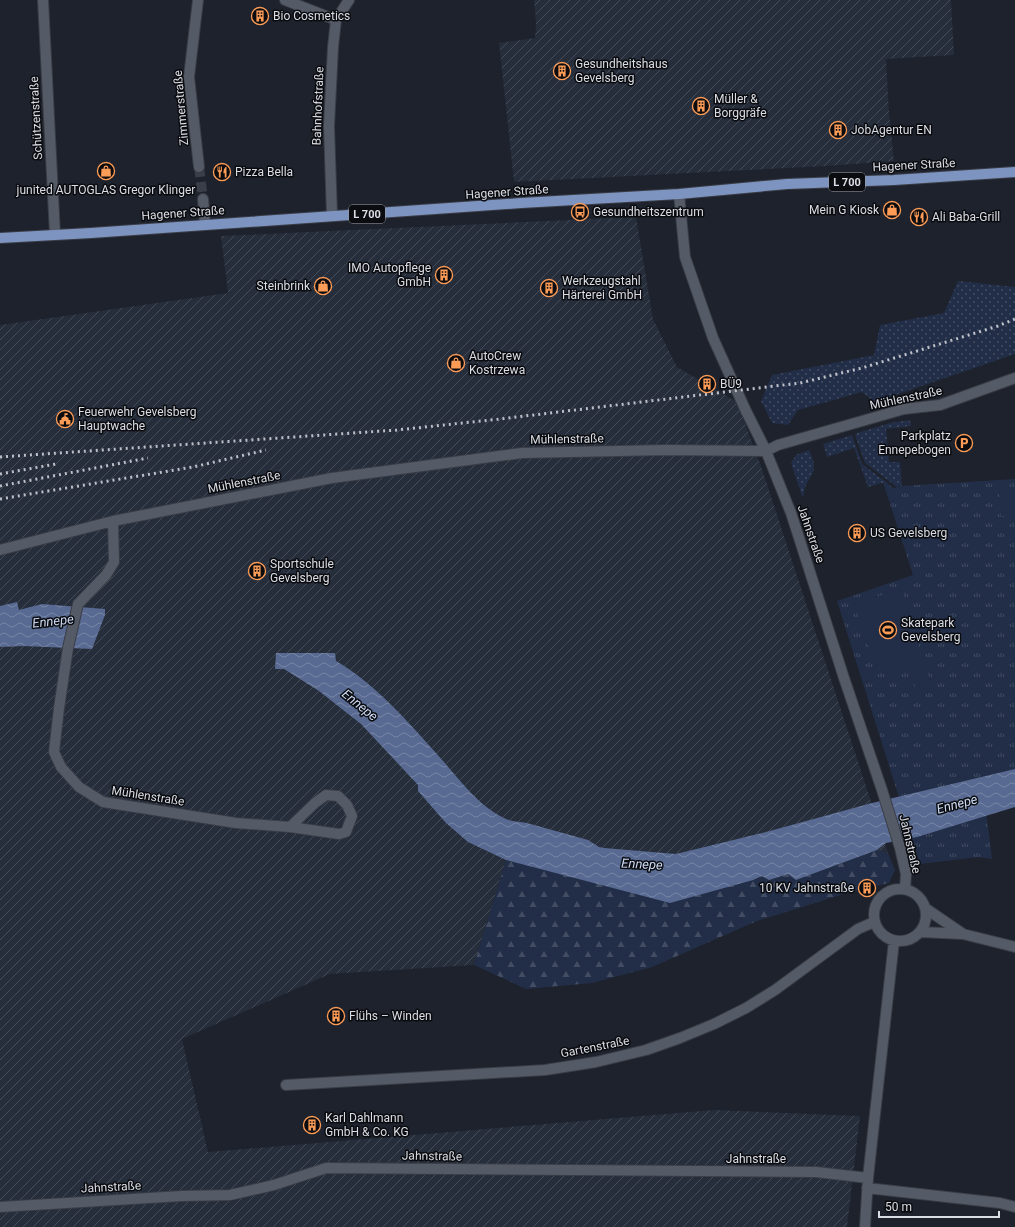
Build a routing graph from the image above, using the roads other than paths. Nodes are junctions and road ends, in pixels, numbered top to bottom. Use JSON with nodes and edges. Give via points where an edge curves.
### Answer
{"nodes":[{"id":1,"x":43,"y":0,"type":"edge"},
{"id":2,"x":198,"y":0,"type":"edge"},
{"id":3,"x":285,"y":0,"type":"edge"},
{"id":4,"x":349,"y":0,"type":"edge"},
{"id":5,"x":336,"y":20,"type":"junction"},
{"id":6,"x":200,"y":167,"type":"tunnel mouth"},
{"id":7,"x":1015,"y":172,"type":"edge"},
{"id":8,"x":679,"y":194,"type":"junction"},
{"id":9,"x":203,"y":199,"type":"tunnel mouth"},
{"id":10,"x":332,"y":216,"type":"junction"},
{"id":11,"x":205,"y":224,"type":"junction"},
{"id":12,"x":55,"y":234,"type":"junction"},
{"id":13,"x":0,"y":238,"type":"edge"},
{"id":14,"x":1015,"y":378,"type":"edge"},
{"id":15,"x":766,"y":451,"type":"junction"},
{"id":16,"x":113,"y":521,"type":"junction"},
{"id":17,"x":0,"y":550,"type":"edge"},
{"id":18,"x":290,"y":827,"type":"junction"},
{"id":19,"x":905,"y":889,"type":"junction"},
{"id":20,"x":925,"y":908,"type":"junction"},
{"id":21,"x":874,"y":922,"type":"junction"},
{"id":22,"x":921,"y":932,"type":"junction"},
{"id":23,"x":963,"y":934,"type":"junction"},
{"id":24,"x":894,"y":941,"type":"junction"},
{"id":25,"x":1015,"y":947,"type":"edge"},
{"id":26,"x":286,"y":1085,"type":"dead end"},
{"id":27,"x":867,"y":1183,"type":"junction"},
{"id":28,"x":0,"y":1207,"type":"edge"},
{"id":29,"x":1015,"y":1207,"type":"edge"},
{"id":30,"x":864,"y":1227,"type":"edge"}],
"edges":[{"from":1,"to":12,"type":"street","name":"Schützenstraße"},
{"from":2,"to":6,"type":"street","name":"Zimmerstraße","via":[[189,77]]},
{"from":3,"to":5,"type":"street"},
{"from":4,"to":5,"type":"street","name":"Bahnhofstraße"},
{"from":5,"to":10,"type":"street","name":"Bahnhofstraße","via":[[328,126]]},
{"from":7,"to":8,"type":"main road","name":"Hagener Straße","number":"L 700","via":[[787,184]]},
{"from":8,"to":10,"type":"main road","name":"Hagener Straße","number":"L 700"},
{"from":8,"to":15,"type":"street","name":"Jahnstraße","via":[[685,257],[698,296],[727,371]]},
{"from":9,"to":11,"type":"street"},
{"from":10,"to":11,"type":"main road","name":"Hagener Straße","number":"L 700"},
{"from":11,"to":12,"type":"main road","name":"Hagener Straße","number":"L 700"},
{"from":12,"to":13,"type":"main road","name":"Hagener Straße","number":"L 700"},
{"from":14,"to":15,"type":"street","name":"Mühlenstraße","via":[[940,405],[904,409],[778,445]]},
{"from":15,"to":16,"type":"street","name":"Mühlenstraße","via":[[522,453],[332,478]]},
{"from":15,"to":19,"type":"street","name":"Jahnstraße","via":[[791,513],[882,790],[900,848],[906,874]]},
{"from":16,"to":17,"type":"street","name":"Mühlenstraße"},
{"from":16,"to":18,"type":"street","name":"Mühlenstraße","via":[[114,562],[106,575],[78,604],[68,648],[54,752],[61,767],[79,787],[103,802],[236,823]]},
{"from":18,"to":18,"type":"street","name":"Mühlenstraße","via":[[339,834],[346,832],[352,816],[348,805],[338,796],[326,795]]},
{"from":19,"to":20,"type":"street","via":[[921,899]]},
{"from":19,"to":21,"type":"street","via":[[896,889],[880,897],[875,904]]},
{"from":20,"to":22,"type":"street","via":[[925,924]]},
{"from":20,"to":23,"type":"street"},
{"from":21,"to":24,"type":"street","via":[[878,931]]},
{"from":21,"to":26,"type":"street","name":"Gartenstraße","via":[[858,929],[775,990],[746,1008],[714,1024],[646,1050],[596,1062],[545,1070]]},
{"from":22,"to":23,"type":"street"},
{"from":22,"to":24,"type":"street","via":[[904,942]]},
{"from":23,"to":25,"type":"street"},
{"from":24,"to":27,"type":"street"},
{"from":27,"to":28,"type":"street","name":"Jahnstraße","via":[[816,1172],[326,1168],[274,1185],[230,1195]]},
{"from":27,"to":29,"type":"street","name":"Jahnstraße"},
{"from":27,"to":30,"type":"street"}]}
